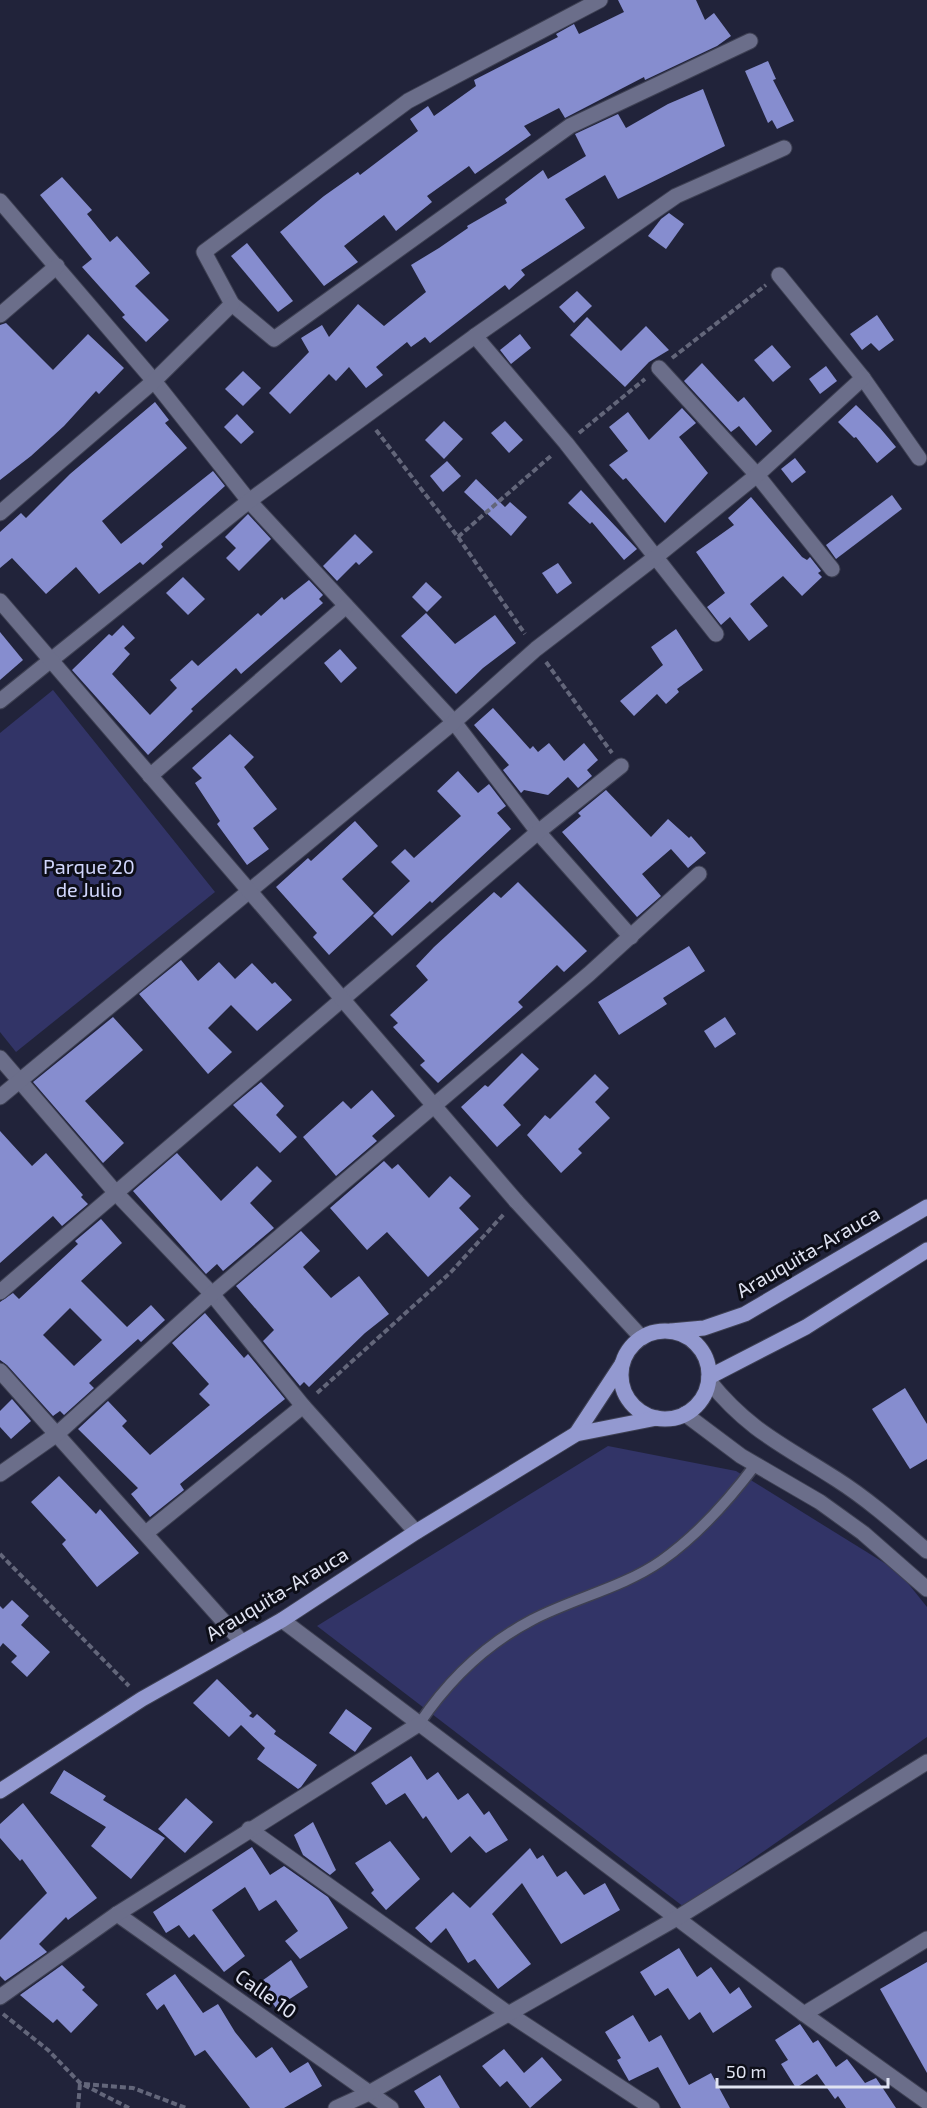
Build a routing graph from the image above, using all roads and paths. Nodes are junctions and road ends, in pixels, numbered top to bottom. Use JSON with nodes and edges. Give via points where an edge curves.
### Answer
{"nodes":[{"id":1,"x":600,"y":0,"type":"edge"},
{"id":2,"x":750,"y":41,"type":"dead end"},
{"id":3,"x":784,"y":148,"type":"dead end"},
{"id":4,"x":0,"y":201,"type":"edge"},
{"id":5,"x":57,"y":266,"type":"junction"},
{"id":6,"x":779,"y":275,"type":"joint"},
{"id":7,"x":232,"y":304,"type":"junction"},
{"id":8,"x":0,"y":315,"type":"edge"},
{"id":9,"x":475,"y":336,"type":"junction"},
{"id":10,"x":659,"y":368,"type":"junction"},
{"id":11,"x":863,"y":378,"type":"junction"},
{"id":12,"x":154,"y":381,"type":"junction"},
{"id":13,"x":364,"y":415,"type":"junction"},
{"id":14,"x":567,"y":443,"type":"junction"},
{"id":15,"x":919,"y":458,"type":"dead end"},
{"id":16,"x":757,"y":475,"type":"junction"},
{"id":17,"x":249,"y":501,"type":"junction"},
{"id":18,"x":0,"y":513,"type":"edge"},
{"id":19,"x":458,"y":537,"type":"junction"},
{"id":20,"x":657,"y":556,"type":"junction"},
{"id":21,"x":832,"y":569,"type":"dead end"},
{"id":22,"x":0,"y":601,"type":"edge"},
{"id":23,"x":346,"y":606,"type":"junction"},
{"id":24,"x":716,"y":634,"type":"dead end"},
{"id":25,"x":536,"y":649,"type":"junction"},
{"id":26,"x":50,"y":659,"type":"junction"},
{"id":27,"x":0,"y":701,"type":"edge"},
{"id":28,"x":454,"y":722,"type":"junction"},
{"id":29,"x":621,"y":766,"type":"joint"},
{"id":30,"x":150,"y":776,"type":"junction"},
{"id":31,"x":537,"y":832,"type":"junction"},
{"id":32,"x":699,"y":874,"type":"dead end"},
{"id":33,"x":250,"y":892,"type":"junction"},
{"id":34,"x":631,"y":937,"type":"junction"},
{"id":35,"x":343,"y":1000,"type":"junction"},
{"id":36,"x":0,"y":1058,"type":"edge"},
{"id":37,"x":18,"y":1080,"type":"junction"},
{"id":38,"x":0,"y":1096,"type":"edge"},
{"id":39,"x":434,"y":1105,"type":"junction"},
{"id":40,"x":116,"y":1193,"type":"junction"},
{"id":41,"x":516,"y":1201,"type":"junction"},
{"id":42,"x":927,"y":1207,"type":"edge"},
{"id":43,"x":927,"y":1250,"type":"edge"},
{"id":44,"x":0,"y":1292,"type":"edge"},
{"id":45,"x":213,"y":1294,"type":"junction"},
{"id":46,"x":671,"y":1331,"type":"junction"},
{"id":47,"x":642,"y":1338,"type":"junction"},
{"id":48,"x":624,"y":1361,"type":"junction"},
{"id":49,"x":0,"y":1371,"type":"edge"},
{"id":50,"x":709,"y":1379,"type":"junction"},
{"id":51,"x":303,"y":1406,"type":"junction"},
{"id":52,"x":685,"y":1414,"type":"junction"},
{"id":53,"x":657,"y":1418,"type":"junction"},
{"id":54,"x":57,"y":1434,"type":"junction"},
{"id":55,"x":576,"y":1434,"type":"junction"},
{"id":56,"x":756,"y":1464,"type":"junction"},
{"id":57,"x":0,"y":1474,"type":"edge"},
{"id":58,"x":416,"y":1532,"type":"junction"},
{"id":59,"x":146,"y":1533,"type":"junction"},
{"id":60,"x":927,"y":1551,"type":"edge"},
{"id":61,"x":0,"y":1554,"type":"edge"},
{"id":62,"x":927,"y":1589,"type":"edge"},
{"id":63,"x":282,"y":1620,"type":"junction"},
{"id":64,"x":242,"y":1642,"type":"junction"},
{"id":65,"x":142,"y":1699,"type":"junction"},
{"id":66,"x":419,"y":1724,"type":"junction"},
{"id":67,"x":927,"y":1762,"type":"edge"},
{"id":68,"x":0,"y":1791,"type":"edge"},
{"id":69,"x":249,"y":1829,"type":"junction"},
{"id":70,"x":117,"y":1914,"type":"junction"},
{"id":71,"x":677,"y":1918,"type":"junction"},
{"id":72,"x":927,"y":1939,"type":"edge"},
{"id":73,"x":0,"y":1997,"type":"edge"},
{"id":74,"x":0,"y":2012,"type":"edge"},
{"id":75,"x":509,"y":2014,"type":"junction"},
{"id":76,"x":804,"y":2014,"type":"junction"},
{"id":77,"x":80,"y":2084,"type":"junction"},
{"id":78,"x":369,"y":2093,"type":"junction"},
{"id":79,"x":927,"y":2102,"type":"edge"},
{"id":80,"x":78,"y":2108,"type":"edge"},
{"id":81,"x":129,"y":2108,"type":"edge"},
{"id":82,"x":186,"y":2108,"type":"edge"},
{"id":83,"x":336,"y":2108,"type":"edge"},
{"id":84,"x":391,"y":2108,"type":"edge"},
{"id":85,"x":652,"y":2108,"type":"edge"}],
"edges":[{"from":1,"to":7,"type":"street","via":[[408,100],[204,252]]},
{"from":2,"to":7,"type":"street","via":[[570,126],[274,339]]},
{"from":3,"to":9,"type":"street","via":[[676,196]]},
{"from":4,"to":5,"type":"street"},
{"from":5,"to":8,"type":"street"},
{"from":5,"to":12,"type":"street"},
{"from":6,"to":10,"type":"path"},
{"from":6,"to":11,"type":"street"},
{"from":7,"to":12,"type":"street"},
{"from":9,"to":13,"type":"street"},
{"from":9,"to":14,"type":"street"},
{"from":10,"to":14,"type":"path"},
{"from":10,"to":16,"type":"street"},
{"from":11,"to":15,"type":"street"},
{"from":11,"to":16,"type":"street"},
{"from":12,"to":17,"type":"street"},
{"from":12,"to":18,"type":"street"},
{"from":13,"to":17,"type":"street"},
{"from":13,"to":19,"type":"path"},
{"from":14,"to":19,"type":"path"},
{"from":14,"to":20,"type":"street"},
{"from":16,"to":20,"type":"street"},
{"from":16,"to":21,"type":"street"},
{"from":17,"to":23,"type":"street"},
{"from":17,"to":26,"type":"street"},
{"from":19,"to":25,"type":"path"},
{"from":20,"to":24,"type":"street"},
{"from":20,"to":25,"type":"street"},
{"from":22,"to":26,"type":"street"},
{"from":23,"to":28,"type":"street"},
{"from":23,"to":30,"type":"street"},
{"from":25,"to":28,"type":"street"},
{"from":25,"to":29,"type":"path"},
{"from":26,"to":27,"type":"street"},
{"from":26,"to":30,"type":"street"},
{"from":28,"to":31,"type":"street"},
{"from":28,"to":33,"type":"street"},
{"from":29,"to":31,"type":"street"},
{"from":30,"to":33,"type":"street"},
{"from":31,"to":34,"type":"street"},
{"from":31,"to":35,"type":"street"},
{"from":32,"to":34,"type":"street"},
{"from":33,"to":35,"type":"street"},
{"from":33,"to":37,"type":"street"},
{"from":34,"to":39,"type":"street"},
{"from":35,"to":39,"type":"street"},
{"from":35,"to":40,"type":"street"},
{"from":36,"to":37,"type":"street"},
{"from":37,"to":38,"type":"street"},
{"from":37,"to":40,"type":"street"},
{"from":39,"to":41,"type":"street"},
{"from":39,"to":45,"type":"street"},
{"from":40,"to":44,"type":"street"},
{"from":40,"to":45,"type":"street"},
{"from":41,"to":47,"type":"street"},
{"from":41,"to":51,"type":"path","via":[[451,1272]]},
{"from":42,"to":46,"type":"main road","name":"Arauquita-Arauca","via":[[744,1314],[704,1328]]},
{"from":43,"to":50,"type":"main road","via":[[806,1327]]},
{"from":45,"to":51,"type":"street"},
{"from":45,"to":54,"type":"street"},
{"from":46,"to":47,"type":"main road"},
{"from":46,"to":50,"type":"main road","via":[[695,1342],[703,1352]]},
{"from":47,"to":48,"type":"main road"},
{"from":48,"to":53,"type":"main road","via":[[622,1386],[627,1397],[645,1414]]},
{"from":48,"to":55,"type":"main road"},
{"from":49,"to":54,"type":"street"},
{"from":50,"to":52,"type":"main road","via":[[697,1406]]},
{"from":50,"to":60,"type":"street","via":[[730,1406],[765,1436],[837,1480]]},
{"from":51,"to":58,"type":"street"},
{"from":51,"to":59,"type":"street"},
{"from":52,"to":53,"type":"main road"},
{"from":52,"to":56,"type":"street"},
{"from":53,"to":55,"type":"main road"},
{"from":54,"to":57,"type":"street"},
{"from":54,"to":59,"type":"street"},
{"from":55,"to":58,"type":"main road","name":"Arauquita-Arauca"},
{"from":56,"to":62,"type":"street","via":[[863,1533]]},
{"from":56,"to":66,"type":"lane","via":[[725,1506],[660,1562],[600,1593],[532,1620],[487,1649],[440,1693]]},
{"from":58,"to":63,"type":"main road","name":"Arauquita-Arauca"},
{"from":59,"to":64,"type":"street"},
{"from":61,"to":65,"type":"path"},
{"from":63,"to":64,"type":"main road","name":"Arauquita-Arauca"},
{"from":63,"to":66,"type":"street"},
{"from":64,"to":65,"type":"main road","name":"Arauquita-Arauca"},
{"from":65,"to":68,"type":"main road","name":"Arauquita-Arauca"},
{"from":66,"to":69,"type":"street"},
{"from":66,"to":71,"type":"street"},
{"from":67,"to":71,"type":"street"},
{"from":69,"to":70,"type":"street"},
{"from":69,"to":75,"type":"street"},
{"from":70,"to":73,"type":"street"},
{"from":70,"to":78,"type":"street","name":"Calle 10"},
{"from":71,"to":75,"type":"street"},
{"from":71,"to":76,"type":"street"},
{"from":72,"to":76,"type":"street"},
{"from":74,"to":77,"type":"path","via":[[48,2050]]},
{"from":75,"to":78,"type":"street"},
{"from":75,"to":85,"type":"street"},
{"from":76,"to":79,"type":"street"},
{"from":77,"to":80,"type":"path"},
{"from":77,"to":81,"type":"path"},
{"from":77,"to":82,"type":"path","via":[[133,2088]]},
{"from":78,"to":83,"type":"street"},
{"from":78,"to":84,"type":"street","name":"Calle 10"}]}
